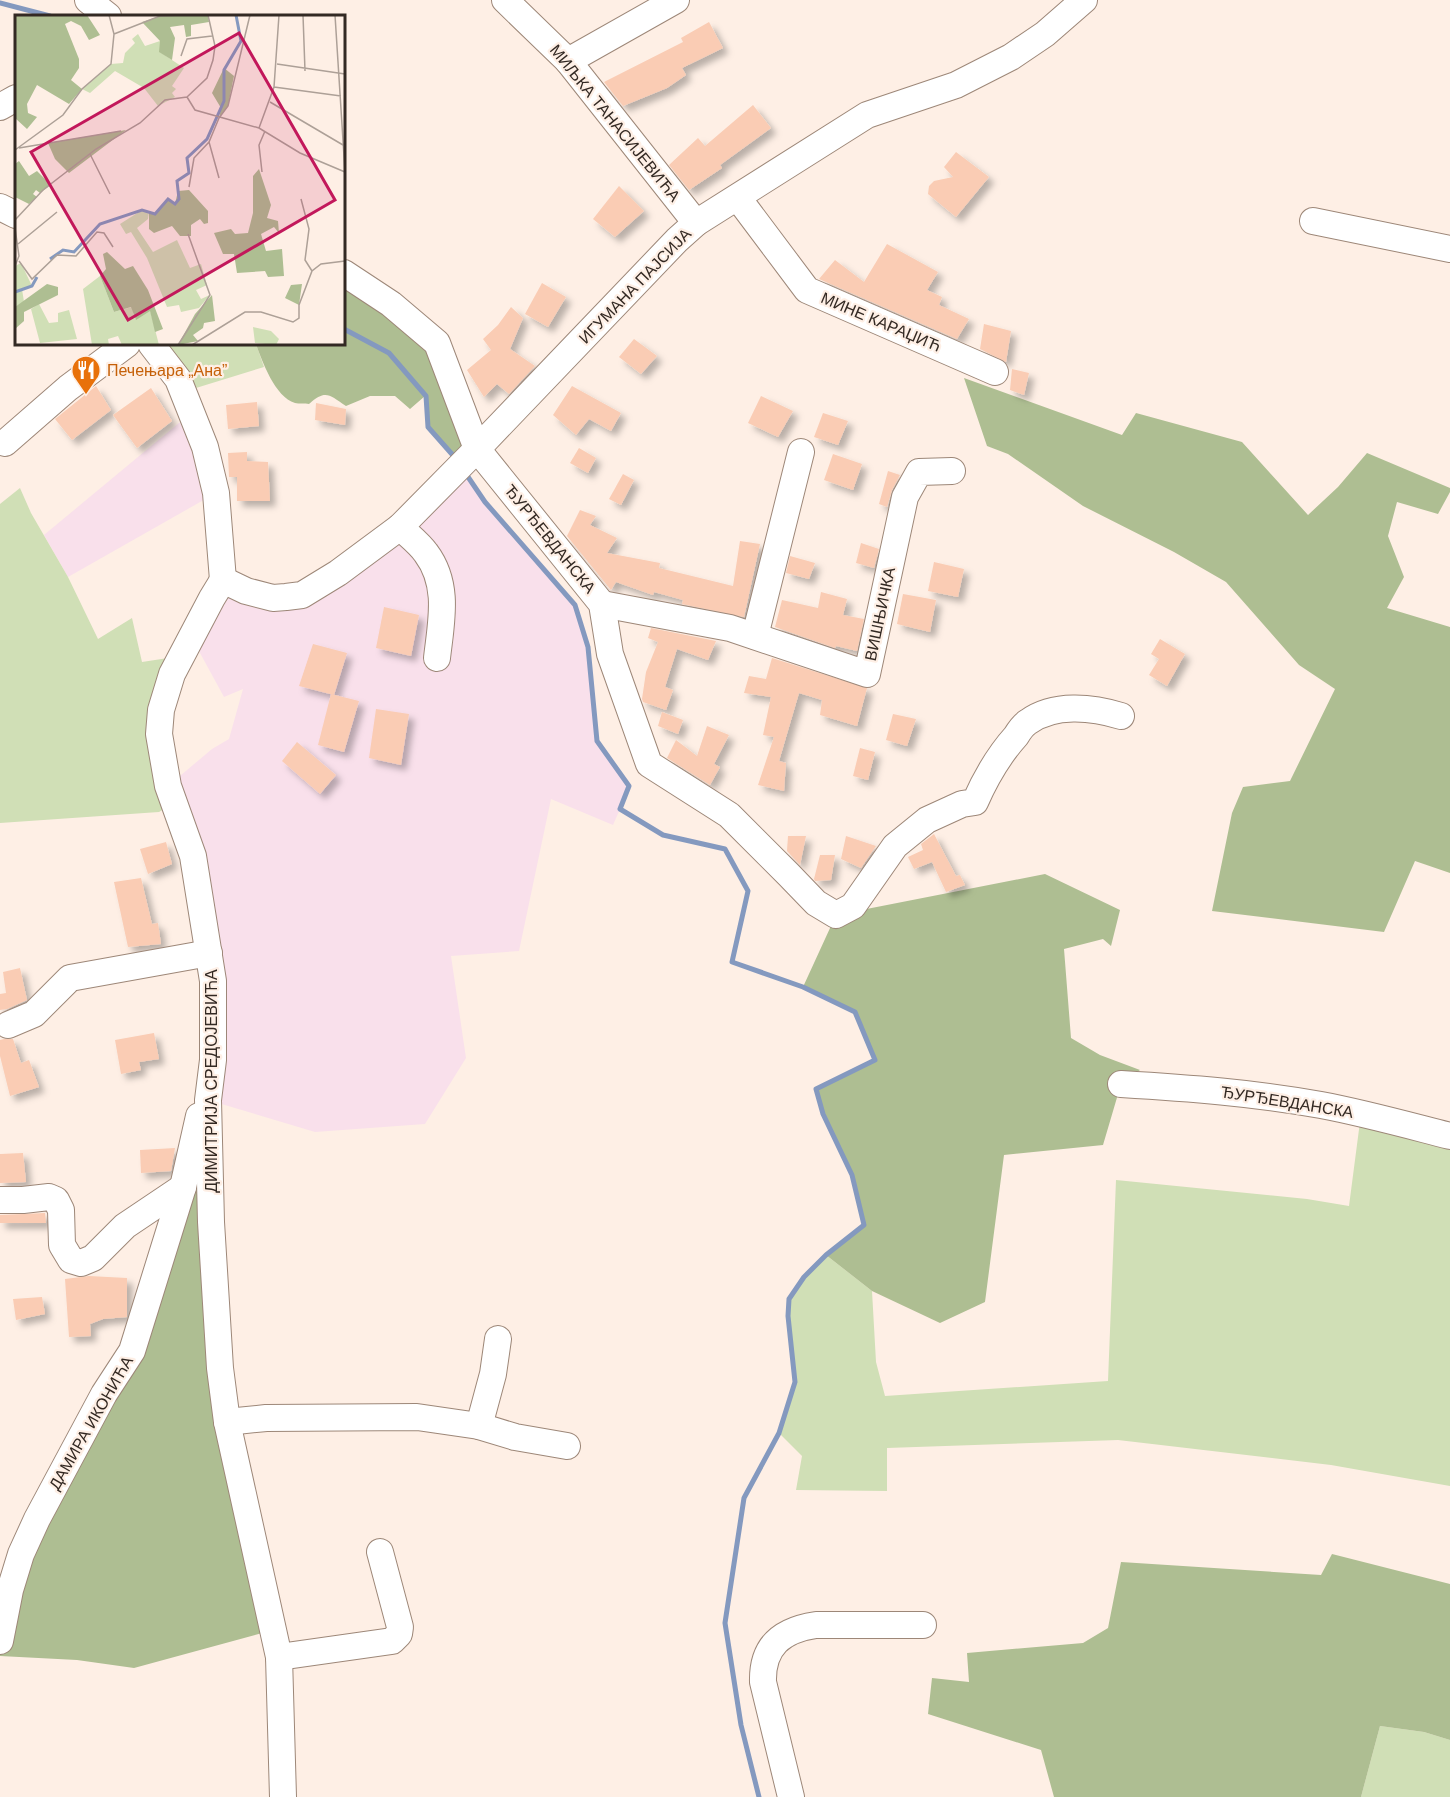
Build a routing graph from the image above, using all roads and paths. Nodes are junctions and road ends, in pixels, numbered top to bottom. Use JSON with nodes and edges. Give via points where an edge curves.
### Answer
{"nodes":[{"id":1,"x":88,"y":0,"type":"edge"},
{"id":2,"x":506,"y":0,"type":"edge"},
{"id":3,"x":676,"y":0,"type":"edge"},
{"id":4,"x":1084,"y":0,"type":"edge"},
{"id":5,"x":107,"y":15,"type":"edge"},
{"id":6,"x":568,"y":61,"type":"junction"},
{"id":7,"x":15,"y":99,"type":"edge"},
{"id":8,"x":0,"y":107,"type":"edge"},
{"id":9,"x":738,"y":198,"type":"junction"},
{"id":10,"x":0,"y":207,"type":"edge"},
{"id":11,"x":15,"y":214,"type":"edge"},
{"id":12,"x":1313,"y":221,"type":"dead end"},
{"id":13,"x":696,"y":223,"type":"junction"},
{"id":14,"x":1450,"y":249,"type":"edge"},
{"id":15,"x":345,"y":274,"type":"edge"},
{"id":16,"x":126,"y":345,"type":"edge"},
{"id":17,"x":152,"y":345,"type":"edge"},
{"id":18,"x":995,"y":372,"type":"dead end"},
{"id":19,"x":5,"y":443,"type":"dead end"},
{"id":20,"x":477,"y":449,"type":"junction"},
{"id":21,"x":801,"y":452,"type":"dead end"},
{"id":22,"x":952,"y":471,"type":"dead end"},
{"id":23,"x":400,"y":527,"type":"junction"},
{"id":24,"x":223,"y":580,"type":"junction"},
{"id":25,"x":602,"y":604,"type":"junction"},
{"id":26,"x":755,"y":636,"type":"junction"},
{"id":27,"x":437,"y":658,"type":"dead end"},
{"id":28,"x":1121,"y":716,"type":"dead end"},
{"id":29,"x":209,"y":953,"type":"junction"},
{"id":30,"x":8,"y":1025,"type":"dead end"},
{"id":31,"x":1121,"y":1084,"type":"dead end"},
{"id":32,"x":208,"y":1100,"type":"junction"},
{"id":33,"x":1450,"y":1136,"type":"edge"},
{"id":34,"x":183,"y":1187,"type":"junction"},
{"id":35,"x":0,"y":1200,"type":"edge"},
{"id":36,"x":498,"y":1339,"type":"dead end"},
{"id":37,"x":227,"y":1422,"type":"junction"},
{"id":38,"x":479,"y":1426,"type":"junction"},
{"id":39,"x":567,"y":1446,"type":"dead end"},
{"id":40,"x":380,"y":1552,"type":"dead end"},
{"id":41,"x":922,"y":1625,"type":"dead end"},
{"id":42,"x":0,"y":1641,"type":"edge"},
{"id":43,"x":279,"y":1657,"type":"junction"},
{"id":44,"x":283,"y":1797,"type":"edge"},
{"id":45,"x":791,"y":1797,"type":"edge"}],
"edges":[{"from":1,"to":5,"type":"street"},
{"from":2,"to":6,"type":"street","name":"МИЉКА ТАНАСИЈЕВИЋА"},
{"from":3,"to":6,"type":"street"},
{"from":4,"to":9,"type":"street","name":"ИГУМАНА ПАЈСИЈА","via":[[1011,57],[956,85],[867,115]]},
{"from":6,"to":13,"type":"street","name":"МИЉКА ТАНАСИЈЕВИЋА"},
{"from":7,"to":8,"type":"street"},
{"from":9,"to":13,"type":"street","name":"ИГУМАНА ПАЈСИЈА"},
{"from":9,"to":18,"type":"street","name":"МИНЕ КАРАЏИЋ","via":[[807,290]]},
{"from":10,"to":11,"type":"street"},
{"from":12,"to":14,"type":"street"},
{"from":13,"to":20,"type":"street","name":"ИГУМАНА ПАЈСИЈА"},
{"from":15,"to":20,"type":"street","name":"ЂУРЂЕВДАНСКА","via":[[391,304],[437,343]]},
{"from":16,"to":19,"type":"street"},
{"from":17,"to":24,"type":"street","via":[[178,379],[205,447],[216,493]]},
{"from":20,"to":23,"type":"street","name":"ИГУМАНА ПАЈСИЈА"},
{"from":20,"to":25,"type":"street","name":"ЂУРЂЕВДАНСКА"},
{"from":21,"to":26,"type":"street"},
{"from":22,"to":26,"type":"street","name":"ВИШЊИЧКА","via":[[919,472],[906,497],[867,675]]},
{"from":23,"to":24,"type":"street","name":"ИГУМАНА ПАЈСИЈА","via":[[302,594],[273,598]]},
{"from":23,"to":27,"type":"street","via":[[424,551],[437,572],[443,601]]},
{"from":24,"to":29,"type":"street","name":"ДИМИТРИЈА СРЕДОЈЕВИЋА","via":[[172,674],[161,710],[159,734],[168,786],[193,856]]},
{"from":25,"to":26,"type":"street","name":"ВИШЊИЧКА"},
{"from":25,"to":28,"type":"street","name":"ЂУРЂЕВДАНСКА","via":[[610,654],[649,764],[729,815],[816,903],[836,915],[853,906],[895,846],[927,820],[975,802],[1002,751],[1028,722],[1057,709],[1082,708]]},
{"from":29,"to":30,"type":"street","via":[[70,978],[34,1014]]},
{"from":29,"to":32,"type":"street","name":"ДИМИТРИЈА СРЕДОЈЕВИЋА","via":[[213,1060]]},
{"from":31,"to":33,"type":"street","name":"ЂУРЂЕВДАНСКА","via":[[1321,1105]]},
{"from":32,"to":34,"type":"street","name":"ДАМИРА ИКОНИЋА","via":[[199,1116]]},
{"from":32,"to":37,"type":"street","name":"ДИМИТРИЈА СРЕДОЈЕВИЋА","via":[[211,1222]]},
{"from":34,"to":35,"type":"street","via":[[125,1226],[93,1258],[81,1263],[71,1260],[62,1245],[61,1210],[56,1200]]},
{"from":34,"to":42,"type":"street","name":"ДАМИРА ИКОНИЋА","via":[[132,1351],[104,1394],[21,1554]]},
{"from":36,"to":38,"type":"street"},
{"from":37,"to":38,"type":"street","via":[[385,1416]]},
{"from":37,"to":43,"type":"street","name":"ДИМИТРИЈА СРЕДОЈЕВИЋА"},
{"from":38,"to":39,"type":"street"},
{"from":40,"to":43,"type":"street","via":[[400,1627],[396,1638]]},
{"from":41,"to":45,"type":"street","via":[[816,1625],[785,1633],[776,1641],[767,1654],[763,1682]]},
{"from":43,"to":44,"type":"street","name":"ДИМИТРИЈА СРЕДОЈЕВИЋА"}]}
